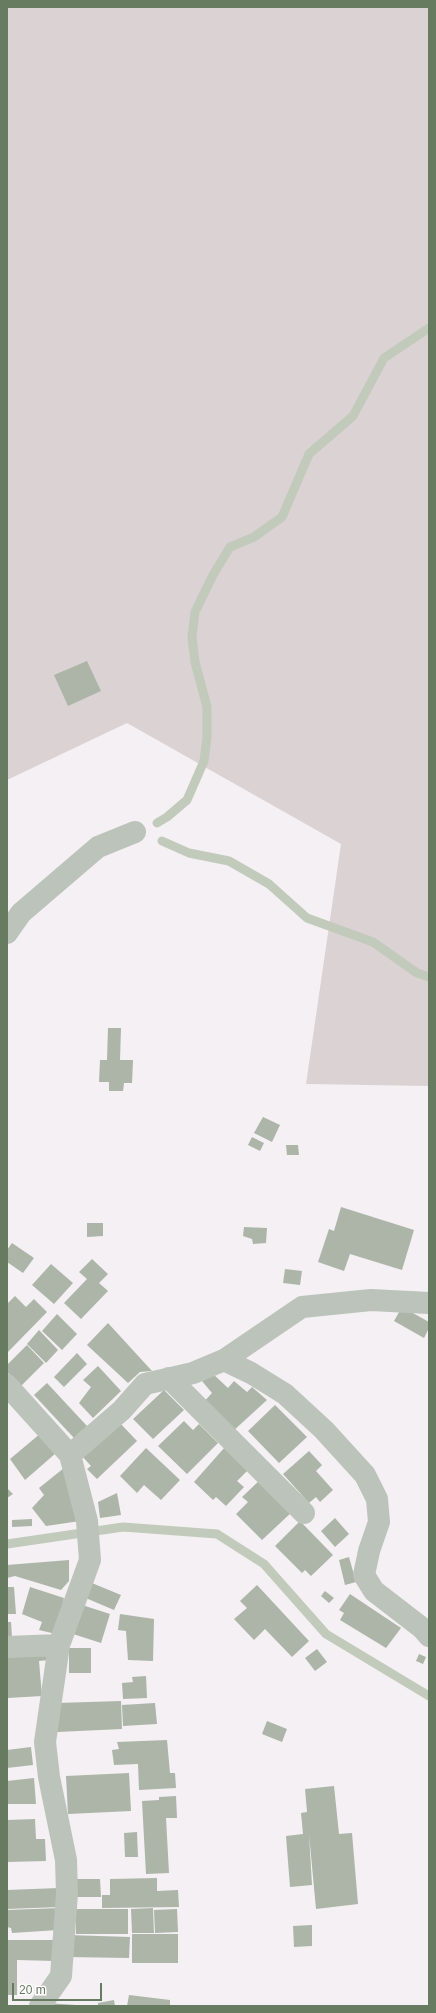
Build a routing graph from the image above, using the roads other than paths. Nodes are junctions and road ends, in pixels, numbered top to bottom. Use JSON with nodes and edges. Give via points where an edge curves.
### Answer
{"nodes":[{"id":1,"x":135,"y":832,"type":"dead end"},
{"id":2,"x":7,"y":933,"type":"edge"},
{"id":3,"x":429,"y":1303,"type":"edge"},
{"id":4,"x":224,"y":1360,"type":"junction"},
{"id":5,"x":169,"y":1378,"type":"junction"},
{"id":6,"x":7,"y":1385,"type":"edge"},
{"id":7,"x":70,"y":1455,"type":"junction"},
{"id":8,"x":304,"y":1513,"type":"dead end"},
{"id":9,"x":429,"y":1636,"type":"edge"},
{"id":10,"x":60,"y":1645,"type":"junction"},
{"id":11,"x":7,"y":1647,"type":"edge"},
{"id":12,"x":40,"y":2006,"type":"edge"}],
"edges":[{"from":1,"to":2,"type":"street","via":[[98,848],[21,913]]},
{"from":3,"to":4,"type":"street","via":[[371,1300],[302,1307]]},
{"from":4,"to":5,"type":"street","via":[[193,1373]]},
{"from":4,"to":9,"type":"street","via":[[285,1394],[324,1430],[365,1475],[377,1499],[379,1522],[364,1575],[374,1591]]},
{"from":5,"to":7,"type":"street","via":[[145,1384],[122,1410]]},
{"from":5,"to":8,"type":"street"},
{"from":6,"to":7,"type":"street"},
{"from":7,"to":10,"type":"street","via":[[87,1521],[90,1560]]},
{"from":10,"to":11,"type":"street"},
{"from":10,"to":12,"type":"street","via":[[45,1742],[66,1860],[67,1893],[61,1976]]}]}
